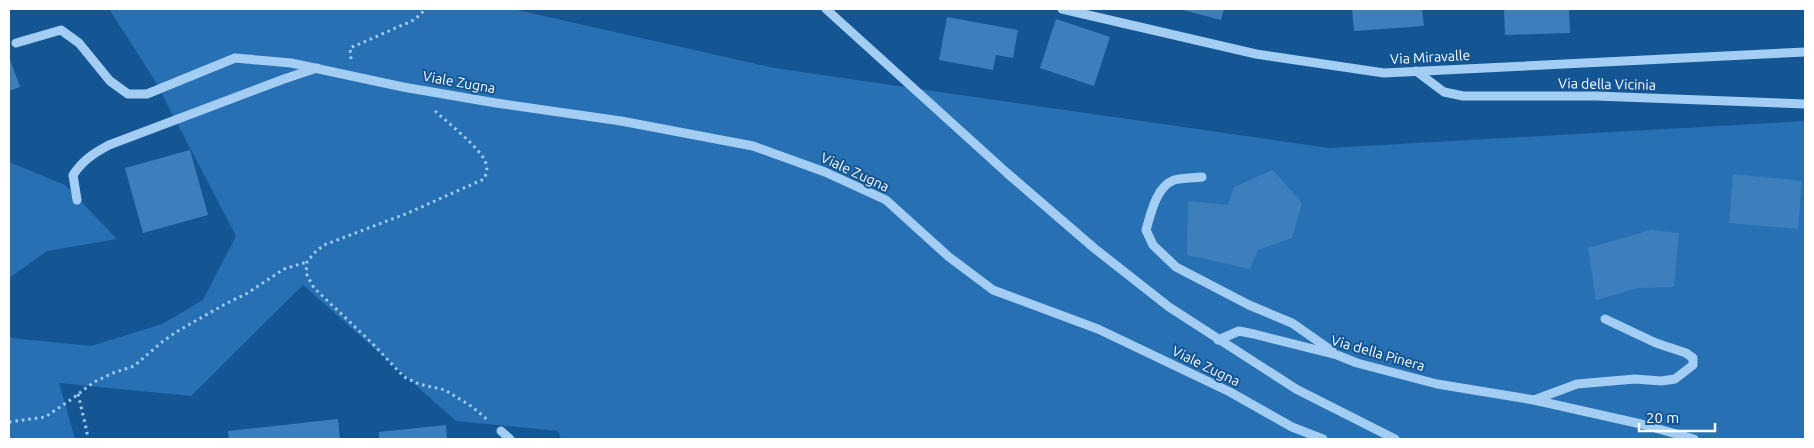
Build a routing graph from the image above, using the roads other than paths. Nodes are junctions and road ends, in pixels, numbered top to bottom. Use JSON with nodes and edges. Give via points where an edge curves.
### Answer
{"nodes":[{"id":1,"x":826,"y":9,"type":"edge"},
{"id":2,"x":1062,"y":9,"type":"edge"},
{"id":3,"x":16,"y":43,"type":"dead end"},
{"id":4,"x":1805,"y":52,"type":"edge"},
{"id":5,"x":317,"y":68,"type":"junction"},
{"id":6,"x":1416,"y":71,"type":"junction"},
{"id":7,"x":1805,"y":104,"type":"edge"},
{"id":8,"x":1202,"y":177,"type":"dead end"},
{"id":9,"x":78,"y":200,"type":"dead end"},
{"id":10,"x":1605,"y":319,"type":"dead end"},
{"id":11,"x":1218,"y":340,"type":"junction"},
{"id":12,"x":1338,"y":355,"type":"junction"},
{"id":13,"x":1534,"y":400,"type":"junction"},
{"id":14,"x":501,"y":431,"type":"road end"},
{"id":15,"x":510,"y":439,"type":"edge"},
{"id":16,"x":1323,"y":439,"type":"edge"},
{"id":17,"x":1395,"y":439,"type":"edge"},
{"id":18,"x":1694,"y":439,"type":"edge"}],
"edges":[{"from":1,"to":11,"type":"street","name":"Viale Zugna","via":[[1094,248],[1169,307]]},
{"from":2,"to":6,"type":"street","name":"Via Miravalle","via":[[1256,54],[1384,73]]},
{"from":3,"to":5,"type":"street","name":"Viale Zugna","via":[[61,30],[79,43],[110,81],[128,94],[147,94],[234,58]]},
{"from":4,"to":6,"type":"street","name":"Via Miravalle"},
{"from":5,"to":9,"type":"street","via":[[109,145],[90,155],[73,175]]},
{"from":5,"to":16,"type":"street","name":"Viale Zugna","via":[[496,103],[621,121],[753,146],[825,172],[886,200],[949,257],[993,290],[1098,330],[1230,392],[1292,427]]},
{"from":6,"to":7,"type":"street","name":"Via della Vicinia","via":[[1444,92],[1463,96],[1596,96]]},
{"from":8,"to":12,"type":"street","via":[[1174,180],[1161,190],[1146,230],[1153,245],[1176,267],[1248,305],[1292,323]]},
{"from":10,"to":13,"type":"street","via":[[1686,353],[1693,358],[1693,365],[1675,379],[1577,384]]},
{"from":11,"to":12,"type":"street","name":"Via della Pinera","via":[[1239,331]]},
{"from":11,"to":17,"type":"street","name":"Viale Zugna","via":[[1296,389]]},
{"from":12,"to":13,"type":"street","name":"Via della Pinera","via":[[1437,384]]},
{"from":13,"to":18,"type":"street"},
{"from":14,"to":15,"type":"street"}]}
